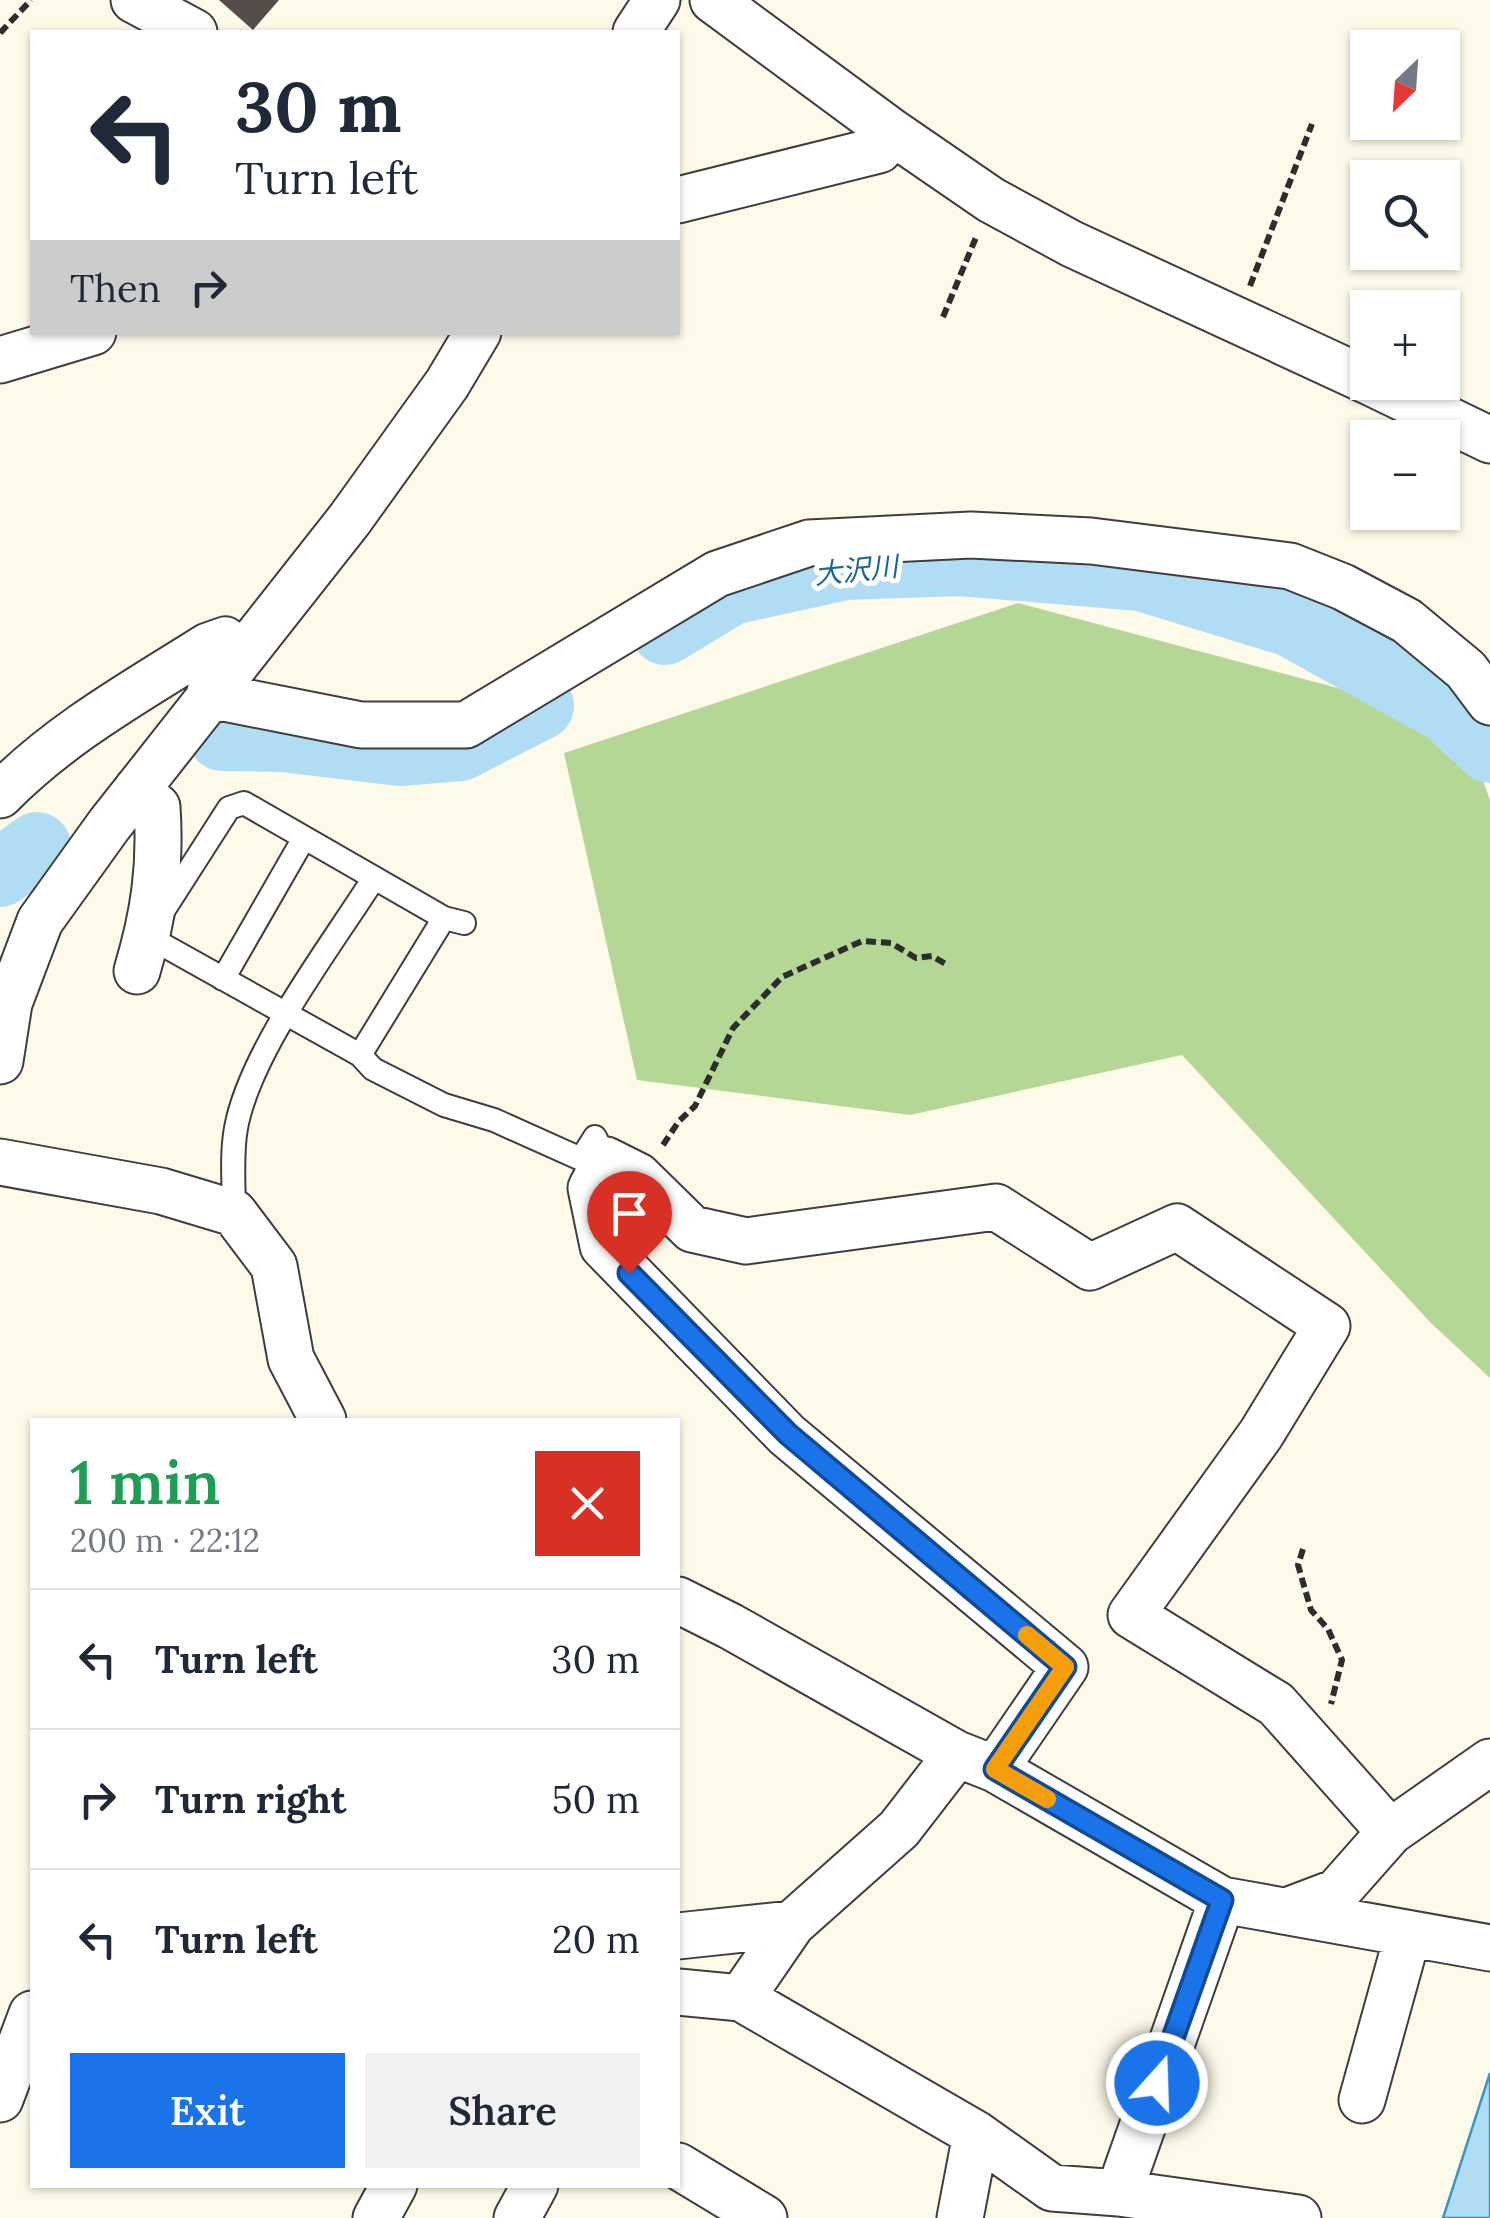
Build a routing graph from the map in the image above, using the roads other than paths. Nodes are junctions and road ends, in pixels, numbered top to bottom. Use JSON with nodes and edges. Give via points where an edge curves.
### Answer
{"nodes":[{"id":1,"x":134,"y":0,"type":"edge"},
{"id":2,"x":657,"y":0,"type":"edge"},
{"id":3,"x":714,"y":0,"type":"edge"},
{"id":4,"x":190,"y":30,"type":"edge"},
{"id":5,"x":637,"y":30,"type":"edge"},
{"id":6,"x":892,"y":132,"type":"junction"},
{"id":7,"x":680,"y":200,"type":"edge"},
{"id":8,"x":83,"y":335,"type":"edge"},
{"id":9,"x":476,"y":335,"type":"edge"},
{"id":10,"x":0,"y":360,"type":"edge"},
{"id":11,"x":1350,"y":373,"type":"edge"},
{"id":12,"x":1407,"y":400,"type":"edge"},
{"id":13,"x":1490,"y":440,"type":"edge"},
{"id":14,"x":242,"y":654,"type":"junction"},
{"id":15,"x":209,"y":696,"type":"junction"},
{"id":16,"x":1490,"y":702,"type":"edge"},
{"id":17,"x":137,"y":789,"type":"junction"},
{"id":18,"x":0,"y":796,"type":"edge"},
{"id":19,"x":304,"y":838,"type":"junction"},
{"id":20,"x":374,"y":878,"type":"junction"},
{"id":21,"x":142,"y":953,"type":"junction"},
{"id":22,"x":224,"y":978,"type":"junction"},
{"id":23,"x":287,"y":1014,"type":"junction"},
{"id":24,"x":360,"y":1054,"type":"junction"},
{"id":25,"x":0,"y":1061,"type":"edge"},
{"id":26,"x":0,"y":1162,"type":"edge"},
{"id":27,"x":619,"y":1167,"type":"junction"},
{"id":28,"x":234,"y":1213,"type":"junction"},
{"id":29,"x":313,"y":1412,"type":"edge"},
{"id":30,"x":680,"y":1601,"type":"edge"},
{"id":31,"x":976,"y":1762,"type":"junction"},
{"id":32,"x":1490,"y":1762,"type":"edge"},
{"id":33,"x":1390,"y":1832,"type":"junction"},
{"id":34,"x":1222,"y":1900,"type":"junction"},
{"id":35,"x":1286,"y":1911,"type":"junction"},
{"id":36,"x":792,"y":1924,"type":"junction"},
{"id":37,"x":1408,"y":1934,"type":"junction"},
{"id":38,"x":680,"y":1936,"type":"edge"},
{"id":39,"x":1490,"y":1948,"type":"edge"},
{"id":40,"x":680,"y":1992,"type":"edge"},
{"id":41,"x":741,"y":1998,"type":"junction"},
{"id":42,"x":30,"y":2019,"type":"edge"},
{"id":43,"x":0,"y":2100,"type":"edge"},
{"id":44,"x":1362,"y":2100,"type":"dead end"},
{"id":45,"x":976,"y":2134,"type":"junction"},
{"id":46,"x":680,"y":2167,"type":"edge"},
{"id":47,"x":392,"y":2188,"type":"edge"},
{"id":48,"x":533,"y":2188,"type":"edge"},
{"id":49,"x":1119,"y":2193,"type":"junction"},
{"id":50,"x":376,"y":2218,"type":"edge"},
{"id":51,"x":517,"y":2218,"type":"edge"},
{"id":52,"x":764,"y":2218,"type":"edge"},
{"id":53,"x":960,"y":2218,"type":"edge"},
{"id":54,"x":1298,"y":2218,"type":"edge"}],
"edges":[{"from":1,"to":4,"type":"street"},
{"from":2,"to":5,"type":"street"},
{"from":3,"to":6,"type":"street"},
{"from":6,"to":7,"type":"street","via":[[879,150]]},
{"from":6,"to":11,"type":"street","via":[[991,200],[1072,244]]},
{"from":8,"to":10,"type":"street"},
{"from":9,"to":14,"type":"street","via":[[350,520]]},
{"from":12,"to":13,"type":"street"},
{"from":14,"to":15,"type":"street"},
{"from":14,"to":18,"type":"street","via":[[225,640],[208,646],[76,728]]},
{"from":15,"to":16,"type":"street","via":[[361,725],[466,726],[717,574],[809,542],[971,535],[1091,541],[1290,566],[1407,622],[1466,670]]},
{"from":15,"to":17,"type":"street"},
{"from":17,"to":21,"type":"street","via":[[157,806],[160,857]]},
{"from":17,"to":25,"type":"street","via":[[40,921],[10,1003]]},
{"from":19,"to":20,"type":"lane"},
{"from":19,"to":21,"type":"lane","via":[[244,803],[229,808]]},
{"from":19,"to":22,"type":"lane"},
{"from":20,"to":23,"type":"lane"},
{"from":20,"to":24,"type":"lane","via":[[454,920]]},
{"from":21,"to":22,"type":"lane"},
{"from":22,"to":23,"type":"lane"},
{"from":23,"to":24,"type":"lane"},
{"from":23,"to":28,"type":"lane","via":[[252,1077],[235,1129]]},
{"from":24,"to":27,"type":"lane","via":[[374,1069],[444,1105],[581,1159],[595,1136]]},
{"from":26,"to":28,"type":"street","via":[[161,1191]]},
{"from":27,"to":31,"type":"street","via":[[591,1188],[603,1246],[788,1434],[1065,1667]]},
{"from":27,"to":33,"type":"street","via":[[692,1229],[746,1241],[996,1207],[1090,1267],[1177,1226],[1327,1326],[1261,1434],[1131,1615],[1276,1704]]},
{"from":28,"to":29,"type":"street","via":[[274,1266],[291,1358]]},
{"from":30,"to":31,"type":"street"},
{"from":31,"to":34,"type":"street"},
{"from":31,"to":36,"type":"street"},
{"from":32,"to":33,"type":"street"},
{"from":33,"to":35,"type":"street","via":[[1338,1892]]},
{"from":34,"to":35,"type":"street"},
{"from":34,"to":49,"type":"street"},
{"from":35,"to":37,"type":"street"},
{"from":36,"to":38,"type":"street"},
{"from":36,"to":41,"type":"street"},
{"from":37,"to":39,"type":"street"},
{"from":37,"to":44,"type":"street"},
{"from":40,"to":41,"type":"street"},
{"from":41,"to":45,"type":"street"},
{"from":42,"to":43,"type":"street"},
{"from":45,"to":49,"type":"street","via":[[1052,2188]]},
{"from":45,"to":53,"type":"street"},
{"from":46,"to":52,"type":"street"},
{"from":47,"to":50,"type":"street"},
{"from":48,"to":51,"type":"street"},
{"from":49,"to":54,"type":"street"}]}
